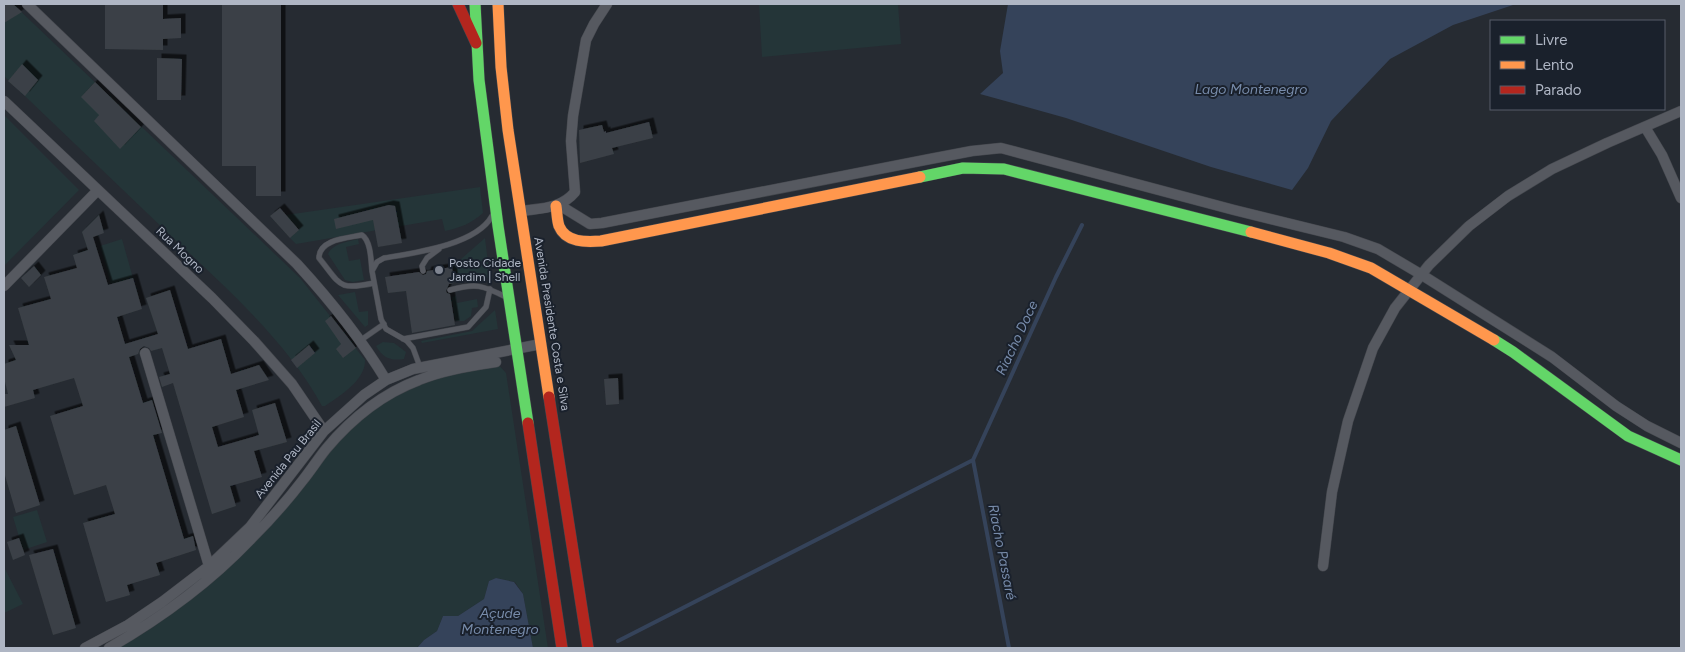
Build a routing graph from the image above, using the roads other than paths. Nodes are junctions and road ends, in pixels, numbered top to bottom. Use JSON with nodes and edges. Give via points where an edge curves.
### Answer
{"nodes":[{"id":1,"x":27,"y":4,"type":"edge"},
{"id":2,"x":458,"y":4,"type":"edge"},
{"id":3,"x":475,"y":4,"type":"edge"},
{"id":4,"x":498,"y":4,"type":"edge"},
{"id":5,"x":607,"y":4,"type":"edge"},
{"id":6,"x":476,"y":43,"type":"junction"},
{"id":7,"x":4,"y":101,"type":"edge"},
{"id":8,"x":1681,"y":111,"type":"edge"},
{"id":9,"x":1646,"y":127,"type":"junction"},
{"id":10,"x":98,"y":190,"type":"junction"},
{"id":11,"x":1681,"y":198,"type":"edge"},
{"id":12,"x":556,"y":206,"type":"junction"},
{"id":13,"x":496,"y":208,"type":"junction"},
{"id":14,"x":521,"y":211,"type":"junction"},
{"id":15,"x":442,"y":247,"type":"junction"},
{"id":16,"x":372,"y":271,"type":"junction"},
{"id":17,"x":423,"y":272,"type":"dead end"},
{"id":18,"x":1422,"y":275,"type":"junction"},
{"id":19,"x":374,"y":283,"type":"junction"},
{"id":20,"x":4,"y":286,"type":"edge"},
{"id":21,"x":450,"y":290,"type":"dead end"},
{"id":22,"x":490,"y":290,"type":"junction"},
{"id":23,"x":1410,"y":290,"type":"junction"},
{"id":24,"x":510,"y":298,"type":"junction"},
{"id":25,"x":384,"y":324,"type":"junction"},
{"id":26,"x":403,"y":339,"type":"junction"},
{"id":27,"x":360,"y":340,"type":"junction"},
{"id":28,"x":541,"y":344,"type":"junction"},
{"id":29,"x":517,"y":349,"type":"junction"},
{"id":30,"x":146,"y":353,"type":"dead end"},
{"id":31,"x":496,"y":362,"type":"dead end"},
{"id":32,"x":420,"y":367,"type":"junction"},
{"id":33,"x":386,"y":380,"type":"junction"},
{"id":34,"x":324,"y":431,"type":"junction"},
{"id":35,"x":1681,"y":443,"type":"edge"},
{"id":36,"x":1681,"y":460,"type":"edge"},
{"id":37,"x":209,"y":566,"type":"junction"},
{"id":38,"x":1323,"y":566,"type":"dead end"},
{"id":39,"x":85,"y":648,"type":"edge"},
{"id":40,"x":110,"y":648,"type":"edge"},
{"id":41,"x":562,"y":648,"type":"edge"},
{"id":42,"x":588,"y":648,"type":"edge"}],
"edges":[{"from":1,"to":27,"type":"street","via":[[297,264]]},
{"from":2,"to":6,"type":"main road"},
{"from":3,"to":6,"type":"main road"},
{"from":4,"to":14,"type":"main road","name":"Avenida Presidente Costa e Silva","via":[[503,81]]},
{"from":5,"to":12,"type":"street","via":[[586,40],[573,116],[571,141],[575,192]]},
{"from":6,"to":13,"type":"main road"},
{"from":7,"to":10,"type":"street","name":"Rua Mogno"},
{"from":8,"to":9,"type":"street"},
{"from":9,"to":11,"type":"street"},
{"from":9,"to":18,"type":"street","via":[[1552,169],[1508,196],[1469,226]]},
{"from":10,"to":20,"type":"street"},
{"from":10,"to":34,"type":"street","name":"Rua Mogno","via":[[254,341],[292,384]]},
{"from":12,"to":14,"type":"street"},
{"from":12,"to":18,"type":"street","via":[[590,224],[602,223],[1001,148],[1344,237],[1378,249]]},
{"from":12,"to":23,"type":"main road","via":[[559,225],[573,240],[601,241],[963,168],[1004,169],[1341,256]]},
{"from":13,"to":15,"type":"lane","via":[[489,222]]},
{"from":13,"to":24,"type":"main road"},
{"from":14,"to":28,"type":"main road","name":"Avenida Presidente Costa e Silva"},
{"from":15,"to":16,"type":"lane","via":[[384,258]]},
{"from":15,"to":17,"type":"lane","via":[[427,258],[422,266]]},
{"from":16,"to":19,"type":"lane"},
{"from":16,"to":19,"type":"lane","via":[[368,244],[362,235],[337,240],[322,247],[319,253],[319,258],[340,285],[354,288]]},
{"from":18,"to":23,"type":"street"},
{"from":18,"to":35,"type":"street","via":[[1552,357],[1616,406]]},
{"from":19,"to":25,"type":"lane"},
{"from":21,"to":22,"type":"lane","via":[[475,285]]},
{"from":22,"to":24,"type":"lane"},
{"from":22,"to":26,"type":"lane","via":[[486,307],[468,327]]},
{"from":23,"to":36,"type":"main road","via":[[1513,352],[1628,436]]},
{"from":23,"to":38,"type":"street","via":[[1395,308],[1372,348],[1348,421],[1332,492]]},
{"from":24,"to":29,"type":"main road"},
{"from":25,"to":26,"type":"lane","via":[[386,330]]},
{"from":25,"to":27,"type":"lane"},
{"from":26,"to":32,"type":"lane","via":[[413,348]]},
{"from":27,"to":33,"type":"street"},
{"from":28,"to":29,"type":"street","name":"Avenida Pau Brasil"},
{"from":28,"to":42,"type":"main road","name":"Avenida Presidente Costa e Silva"},
{"from":29,"to":32,"type":"street","name":"Avenida Pau Brasil"},
{"from":29,"to":41,"type":"main road"},
{"from":30,"to":37,"type":"street"},
{"from":31,"to":40,"type":"street","via":[[419,379],[360,413],[325,450],[275,513],[220,569],[156,620]]},
{"from":32,"to":33,"type":"street","name":"Avenida Pau Brasil"},
{"from":33,"to":34,"type":"street","name":"Avenida Pau Brasil"},
{"from":34,"to":37,"type":"street","name":"Avenida Pau Brasil","via":[[250,527]]},
{"from":37,"to":39,"type":"street","name":"Avenida Pau Brasil","via":[[128,626]]}]}
